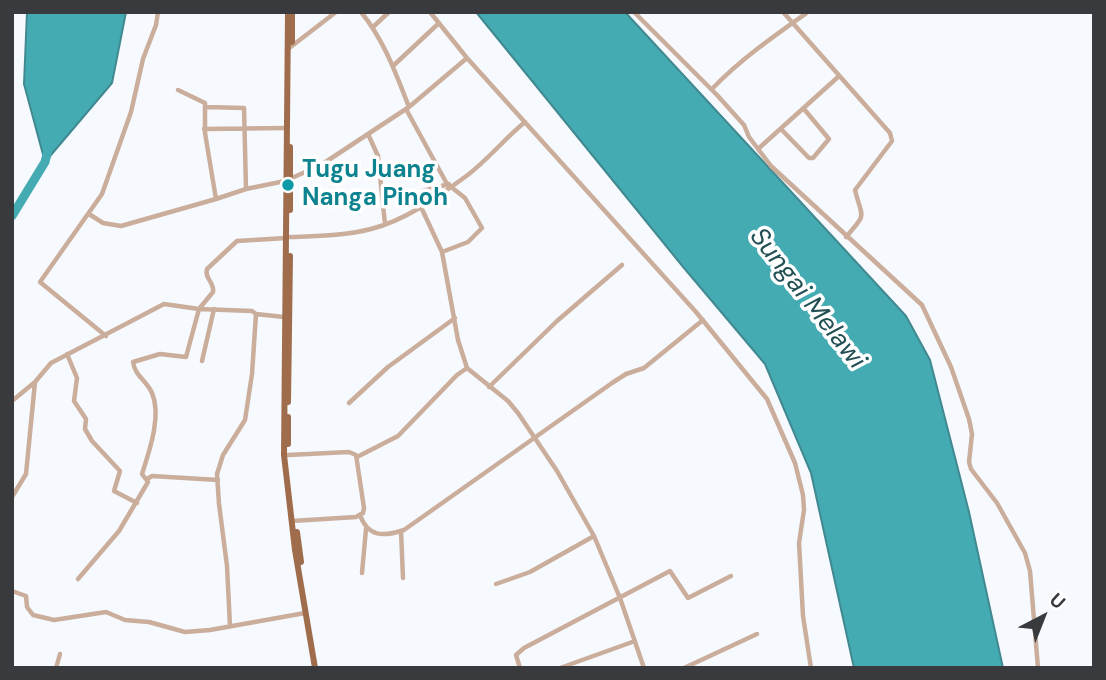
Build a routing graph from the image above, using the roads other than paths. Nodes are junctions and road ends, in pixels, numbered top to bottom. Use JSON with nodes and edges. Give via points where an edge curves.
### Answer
{"nodes":[{"id":1,"x":159,"y":12,"type":"edge"},
{"id":2,"x":290,"y":12,"type":"edge"},
{"id":3,"x":336,"y":12,"type":"edge"},
{"id":4,"x":361,"y":12,"type":"edge"},
{"id":5,"x":390,"y":12,"type":"edge"},
{"id":6,"x":430,"y":12,"type":"edge"},
{"id":7,"x":634,"y":12,"type":"edge"},
{"id":8,"x":783,"y":12,"type":"edge"},
{"id":9,"x":808,"y":12,"type":"edge"},
{"id":10,"x":439,"y":23,"type":"junction"},
{"id":11,"x":792,"y":23,"type":"junction"},
{"id":12,"x":373,"y":27,"type":"junction"},
{"id":13,"x":290,"y":48,"type":"junction"},
{"id":14,"x":467,"y":58,"type":"junction"},
{"id":15,"x":393,"y":65,"type":"junction"},
{"id":16,"x":838,"y":77,"type":"junction"},
{"id":17,"x":712,"y":89,"type":"junction"},
{"id":18,"x":178,"y":90,"type":"dead end"},
{"id":19,"x":206,"y":107,"type":"junction"},
{"id":20,"x":408,"y":108,"type":"junction"},
{"id":21,"x":804,"y":109,"type":"junction"},
{"id":22,"x":525,"y":122,"type":"junction"},
{"id":23,"x":204,"y":128,"type":"junction"},
{"id":24,"x":246,"y":128,"type":"junction"},
{"id":25,"x":286,"y":128,"type":"junction"},
{"id":26,"x":781,"y":129,"type":"junction"},
{"id":27,"x":368,"y":134,"type":"junction"},
{"id":28,"x":758,"y":149,"type":"junction"},
{"id":29,"x":288,"y":180,"type":"junction"},
{"id":30,"x":447,"y":186,"type":"junction"},
{"id":31,"x":246,"y":189,"type":"junction"},
{"id":32,"x":423,"y":191,"type":"dead end"},
{"id":33,"x":216,"y":199,"type":"junction"},
{"id":34,"x":421,"y":207,"type":"junction"},
{"id":35,"x":89,"y":214,"type":"junction"},
{"id":36,"x":385,"y":224,"type":"junction"},
{"id":37,"x":288,"y":237,"type":"junction"},
{"id":38,"x":846,"y":237,"type":"junction"},
{"id":39,"x":442,"y":252,"type":"junction"},
{"id":40,"x":622,"y":265,"type":"dead end"},
{"id":41,"x":199,"y":309,"type":"junction"},
{"id":42,"x":214,"y":309,"type":"junction"},
{"id":43,"x":256,"y":314,"type":"junction"},
{"id":44,"x":284,"y":317,"type":"junction"},
{"id":45,"x":455,"y":318,"type":"junction"},
{"id":46,"x":703,"y":320,"type":"junction"},
{"id":47,"x":106,"y":336,"type":"junction"},
{"id":48,"x":67,"y":354,"type":"junction"},
{"id":49,"x":202,"y":361,"type":"dead end"},
{"id":50,"x":467,"y":368,"type":"junction"},
{"id":51,"x":35,"y":382,"type":"junction"},
{"id":52,"x":489,"y":387,"type":"junction"},
{"id":53,"x":12,"y":401,"type":"edge"},
{"id":54,"x":349,"y":403,"type":"dead end"},
{"id":55,"x":537,"y":438,"type":"junction"},
{"id":56,"x":288,"y":454,"type":"junction"},
{"id":57,"x":357,"y":457,"type":"junction"},
{"id":58,"x":147,"y":480,"type":"junction"},
{"id":59,"x":218,"y":480,"type":"junction"},
{"id":60,"x":12,"y":497,"type":"edge"},
{"id":61,"x":138,"y":503,"type":"junction"},
{"id":62,"x":360,"y":515,"type":"junction"},
{"id":63,"x":294,"y":521,"type":"junction"},
{"id":64,"x":366,"y":529,"type":"junction"},
{"id":65,"x":401,"y":531,"type":"junction"},
{"id":66,"x":594,"y":536,"type":"junction"},
{"id":67,"x":362,"y":573,"type":"dead end"},
{"id":68,"x":731,"y":576,"type":"dead end"},
{"id":69,"x":403,"y":578,"type":"dead end"},
{"id":70,"x":78,"y":579,"type":"dead end"},
{"id":71,"x":496,"y":584,"type":"dead end"},
{"id":72,"x":12,"y":591,"type":"edge"},
{"id":73,"x":620,"y":598,"type":"junction"},
{"id":74,"x":306,"y":612,"type":"junction"},
{"id":75,"x":230,"y":626,"type":"junction"},
{"id":76,"x":757,"y":634,"type":"dead end"},
{"id":77,"x":635,"y":641,"type":"junction"},
{"id":78,"x":60,"y":654,"type":"dead end"},
{"id":79,"x":56,"y":668,"type":"edge"},
{"id":80,"x":317,"y":668,"type":"edge"},
{"id":81,"x":520,"y":668,"type":"edge"},
{"id":82,"x":560,"y":668,"type":"edge"},
{"id":83,"x":644,"y":668,"type":"edge"},
{"id":84,"x":684,"y":668,"type":"edge"},
{"id":85,"x":811,"y":668,"type":"edge"},
{"id":86,"x":1038,"y":668,"type":"edge"}],
"edges":[{"from":1,"to":35,"type":"street","via":[[131,112],[102,194]]},
{"from":2,"to":13,"type":"main road"},
{"from":3,"to":13,"type":"street"},
{"from":4,"to":12,"type":"street"},
{"from":5,"to":12,"type":"street"},
{"from":6,"to":10,"type":"street"},
{"from":7,"to":17,"type":"street"},
{"from":8,"to":11,"type":"street"},
{"from":9,"to":11,"type":"street"},
{"from":10,"to":14,"type":"street"},
{"from":10,"to":15,"type":"street"},
{"from":11,"to":16,"type":"street"},
{"from":11,"to":17,"type":"street"},
{"from":12,"to":15,"type":"street"},
{"from":13,"to":25,"type":"main road"},
{"from":13,"to":29,"type":"main road"},
{"from":14,"to":20,"type":"street"},
{"from":14,"to":22,"type":"street"},
{"from":15,"to":20,"type":"street"},
{"from":16,"to":21,"type":"street"},
{"from":16,"to":38,"type":"street","via":[[883,124],[892,141],[855,190],[863,217]]},
{"from":17,"to":28,"type":"street"},
{"from":18,"to":19,"type":"street","via":[[204,101]]},
{"from":19,"to":23,"type":"street"},
{"from":19,"to":24,"type":"street","via":[[244,108]]},
{"from":20,"to":27,"type":"street"},
{"from":20,"to":30,"type":"street"},
{"from":21,"to":26,"type":"street"},
{"from":21,"to":26,"type":"street","via":[[830,139],[813,158]]},
{"from":22,"to":30,"type":"street"},
{"from":22,"to":46,"type":"street"},
{"from":23,"to":24,"type":"street"},
{"from":23,"to":33,"type":"street"},
{"from":24,"to":25,"type":"street"},
{"from":24,"to":31,"type":"street"},
{"from":25,"to":29,"type":"main road"},
{"from":26,"to":28,"type":"street"},
{"from":27,"to":29,"type":"street"},
{"from":27,"to":36,"type":"street","via":[[377,156]]},
{"from":28,"to":38,"type":"street"},
{"from":29,"to":31,"type":"street"},
{"from":29,"to":37,"type":"main road"},
{"from":30,"to":32,"type":"street"},
{"from":30,"to":34,"type":"street"},
{"from":30,"to":39,"type":"street","via":[[465,198],[482,228],[468,242]]},
{"from":31,"to":33,"type":"street"},
{"from":33,"to":35,"type":"street","via":[[121,226],[103,223]]},
{"from":34,"to":36,"type":"street"},
{"from":34,"to":39,"type":"street"},
{"from":35,"to":47,"type":"street","via":[[40,282]]},
{"from":36,"to":37,"type":"street","via":[[355,232]]},
{"from":37,"to":41,"type":"street","via":[[243,239],[232,244],[207,269],[213,292]]},
{"from":37,"to":44,"type":"main road"},
{"from":37,"to":56,"type":"main road"},
{"from":38,"to":86,"type":"street","via":[[922,305],[951,367],[971,427],[971,469],[1025,553]]},
{"from":39,"to":45,"type":"street"},
{"from":40,"to":52,"type":"street"},
{"from":41,"to":42,"type":"street"},
{"from":41,"to":47,"type":"street","via":[[164,304]]},
{"from":41,"to":58,"type":"street","via":[[186,357],[160,354],[133,362],[154,402],[142,474]]},
{"from":42,"to":43,"type":"street"},
{"from":42,"to":49,"type":"street"},
{"from":43,"to":44,"type":"street"},
{"from":43,"to":59,"type":"street","via":[[245,420],[223,456]]},
{"from":44,"to":63,"type":"main road","via":[[284,455]]},
{"from":45,"to":50,"type":"street"},
{"from":45,"to":54,"type":"street","via":[[388,367]]},
{"from":46,"to":55,"type":"street","via":[[644,368],[626,374]]},
{"from":46,"to":85,"type":"street","via":[[767,399],[799,475],[804,510],[799,542],[802,593]]},
{"from":47,"to":48,"type":"street"},
{"from":48,"to":51,"type":"street","via":[[51,363]]},
{"from":48,"to":61,"type":"street","via":[[77,378],[74,401],[86,419],[85,429],[120,471],[114,491]]},
{"from":50,"to":52,"type":"street"},
{"from":50,"to":57,"type":"street","via":[[398,436]]},
{"from":51,"to":53,"type":"street"},
{"from":51,"to":60,"type":"street","via":[[26,474]]},
{"from":52,"to":55,"type":"street","via":[[508,401]]},
{"from":55,"to":65,"type":"street"},
{"from":55,"to":66,"type":"street"},
{"from":56,"to":57,"type":"street","via":[[349,452]]},
{"from":56,"to":63,"type":"main road"},
{"from":57,"to":62,"type":"street","via":[[364,508]]},
{"from":58,"to":59,"type":"street"},
{"from":58,"to":61,"type":"street"},
{"from":59,"to":75,"type":"street"},
{"from":61,"to":70,"type":"street"},
{"from":62,"to":63,"type":"street"},
{"from":62,"to":64,"type":"street"},
{"from":63,"to":74,"type":"main road"},
{"from":63,"to":80,"type":"main road"},
{"from":64,"to":65,"type":"street","via":[[378,534]]},
{"from":64,"to":67,"type":"street"},
{"from":65,"to":69,"type":"street"},
{"from":66,"to":71,"type":"street","via":[[530,572]]},
{"from":66,"to":73,"type":"street"},
{"from":68,"to":73,"type":"street","via":[[688,598],[670,570]]},
{"from":72,"to":75,"type":"street","via":[[26,596],[33,615],[54,620],[106,612],[185,632]]},
{"from":73,"to":77,"type":"street"},
{"from":73,"to":81,"type":"street","via":[[524,648],[516,656]]},
{"from":74,"to":75,"type":"street"},
{"from":74,"to":80,"type":"main road"},
{"from":76,"to":84,"type":"street"},
{"from":77,"to":82,"type":"street"},
{"from":77,"to":83,"type":"street"},
{"from":78,"to":79,"type":"street"}]}
